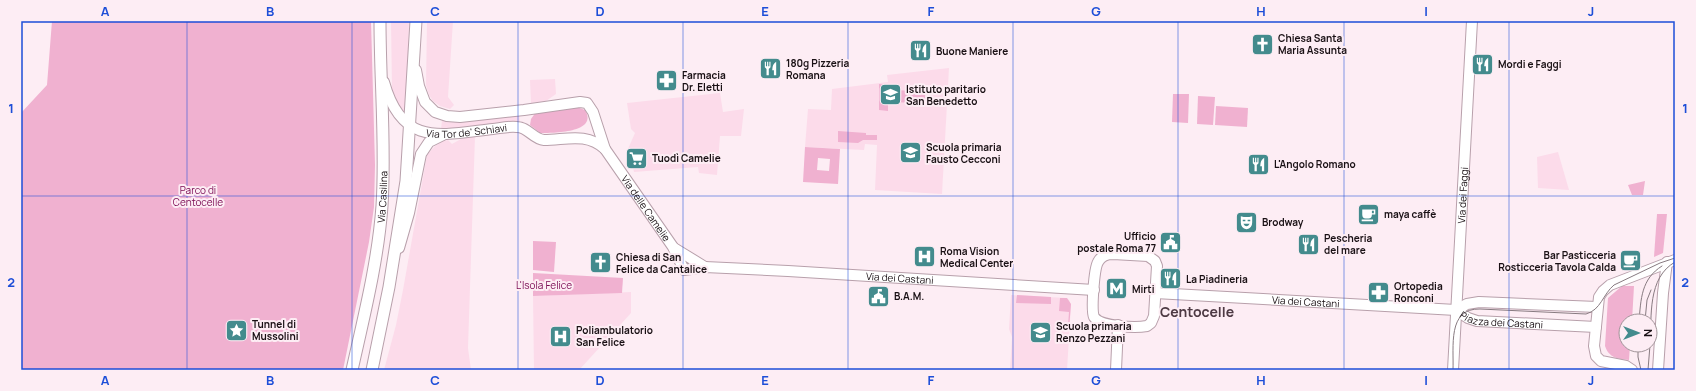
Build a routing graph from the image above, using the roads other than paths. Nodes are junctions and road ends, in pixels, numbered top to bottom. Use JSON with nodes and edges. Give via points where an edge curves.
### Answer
{"nodes":[{"id":1,"x":380,"y":21,"type":"edge"},
{"id":2,"x":416,"y":21,"type":"edge"},
{"id":3,"x":1472,"y":21,"type":"edge"},
{"id":4,"x":414,"y":46,"type":"junction"},
{"id":5,"x":380,"y":70,"type":"junction"},
{"id":6,"x":595,"y":119,"type":"joint"},
{"id":7,"x":410,"y":125,"type":"junction"},
{"id":8,"x":448,"y":134,"type":"junction"},
{"id":9,"x":565,"y":138,"type":"joint"},
{"id":10,"x":605,"y":149,"type":"junction"},
{"id":11,"x":673,"y":247,"type":"junction"},
{"id":12,"x":394,"y":259,"type":"junction"},
{"id":13,"x":1671,"y":261,"type":"edge"},
{"id":14,"x":705,"y":267,"type":"junction"},
{"id":15,"x":684,"y":270,"type":"joint"},
{"id":16,"x":1094,"y":290,"type":"junction"},
{"id":17,"x":1155,"y":293,"type":"junction"},
{"id":18,"x":1597,"y":307,"type":"junction"},
{"id":19,"x":1456,"y":310,"type":"junction"},
{"id":20,"x":1118,"y":325,"type":"junction"},
{"id":21,"x":1596,"y":327,"type":"junction"},
{"id":22,"x":1658,"y":367,"type":"edge"},
{"id":23,"x":352,"y":370,"type":"edge"},
{"id":24,"x":372,"y":370,"type":"edge"},
{"id":25,"x":1116,"y":370,"type":"edge"},
{"id":26,"x":1453,"y":370,"type":"edge"},
{"id":27,"x":1632,"y":370,"type":"edge"}],
"edges":[{"from":1,"to":5,"type":"main road","name":"Via Casilina"},
{"from":2,"to":4,"type":"main road","name":"Via Casilina"},
{"from":3,"to":19,"type":"street","name":"Via dei Faggi"},
{"from":4,"to":6,"type":"street","name":"Via Tor de' Schiavi","via":[[416,72],[422,95],[428,105],[438,113],[455,117],[584,102],[590,106]]},
{"from":4,"to":7,"type":"main road","name":"Via Casilina"},
{"from":5,"to":7,"type":"street","via":[[392,105]]},
{"from":5,"to":23,"type":"main road","name":"Via Casilina","via":[[382,208]]},
{"from":6,"to":10,"type":"street","name":"Via delle Camelie"},
{"from":7,"to":8,"type":"street","name":"Via Tor de' Schiavi","via":[[430,134]]},
{"from":7,"to":12,"type":"main road","name":"Via Casilina","via":[[406,181]]},
{"from":8,"to":9,"type":"street","name":"Via Tor de' Schiavi","via":[[516,126],[539,139]]},
{"from":8,"to":12,"type":"street","name":"Via Casilina","via":[[432,140],[422,153],[407,222]]},
{"from":9,"to":10,"type":"street","name":"Via delle Camelie","via":[[586,139]]},
{"from":10,"to":11,"type":"street","name":"Via delle Camelie"},
{"from":11,"to":14,"type":"street","name":"Via dei Castani"},
{"from":11,"to":15,"type":"street","name":"Via delle Camelie"},
{"from":12,"to":24,"type":"main road","name":"Via Casilina"},
{"from":13,"to":18,"type":"street","via":[[1607,287],[1599,296]]},
{"from":13,"to":22,"type":"street","via":[[1663,288]]},
{"from":14,"to":15,"type":"street","name":"Via dei Castani"},
{"from":14,"to":16,"type":"street","name":"Via dei Castani"},
{"from":16,"to":17,"type":"street","via":[[1098,262],[1103,256],[1113,254],[1154,258],[1157,266]]},
{"from":16,"to":20,"type":"street","via":[[1094,316],[1103,324]]},
{"from":17,"to":19,"type":"street","name":"Via dei Castani"},
{"from":17,"to":20,"type":"street","via":[[1154,316],[1150,324]]},
{"from":18,"to":19,"type":"street","name":"Piazza dei Castani","via":[[1478,302]]},
{"from":18,"to":21,"type":"street"},
{"from":19,"to":21,"type":"street","name":"Piazza dei Castani","via":[[1477,321]]},
{"from":19,"to":26,"type":"street","name":"Via dei Faggi"},
{"from":20,"to":25,"type":"street"},
{"from":21,"to":27,"type":"street","via":[[1594,348],[1598,358]]}]}
